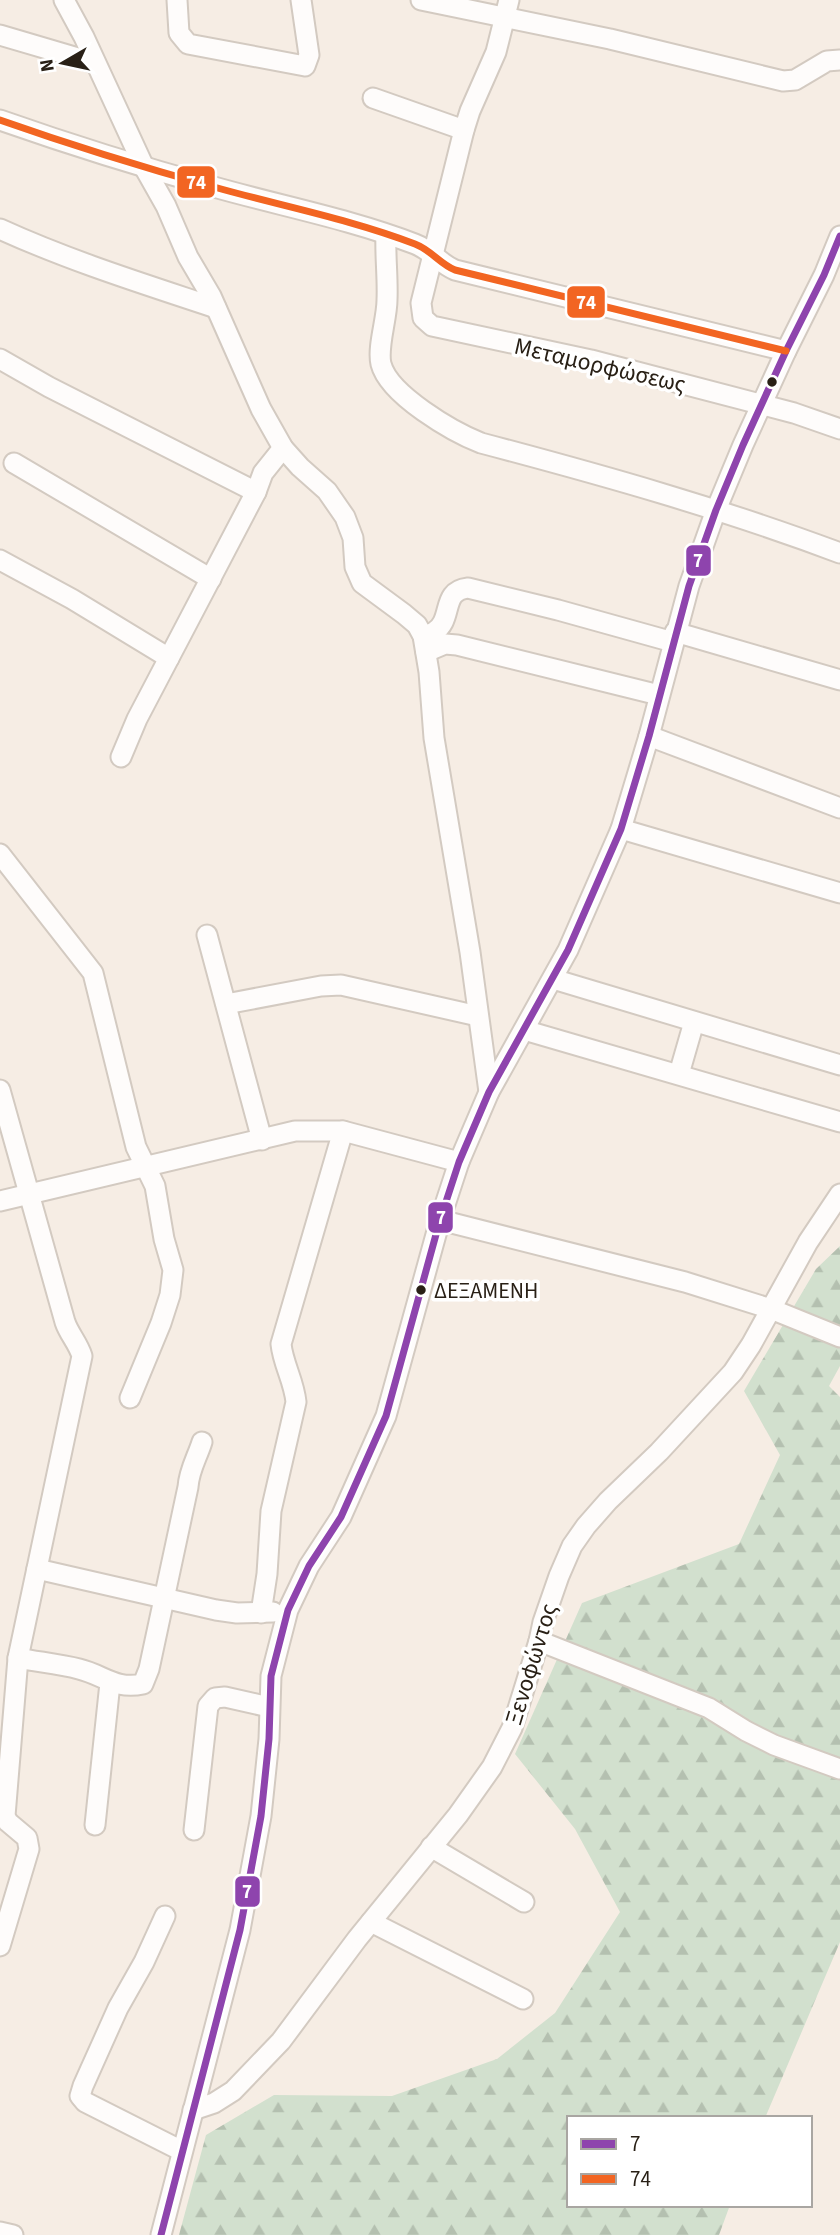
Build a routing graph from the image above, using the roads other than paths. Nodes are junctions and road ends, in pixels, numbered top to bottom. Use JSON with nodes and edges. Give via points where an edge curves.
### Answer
{"nodes":[{"id":1,"x":64,"y":0,"type":"edge"},
{"id":2,"x":177,"y":0,"type":"edge"},
{"id":3,"x":301,"y":0,"type":"edge"},
{"id":4,"x":421,"y":0,"type":"edge"},
{"id":5,"x":507,"y":9,"type":"edge"},
{"id":6,"x":0,"y":35,"type":"edge"},
{"id":7,"x":840,"y":60,"type":"edge"},
{"id":8,"x":95,"y":63,"type":"junction"},
{"id":9,"x":373,"y":98,"type":"dead end"},
{"id":10,"x":0,"y":120,"type":"edge"},
{"id":11,"x":464,"y":131,"type":"junction"},
{"id":12,"x":144,"y":167,"type":"junction"},
{"id":13,"x":0,"y":229,"type":"edge"},
{"id":14,"x":386,"y":234,"type":"junction"},
{"id":15,"x":840,"y":236,"type":"edge"},
{"id":16,"x":433,"y":254,"type":"junction"},
{"id":17,"x":216,"y":308,"type":"junction"},
{"id":18,"x":786,"y":351,"type":"junction"},
{"id":19,"x":0,"y":359,"type":"edge"},
{"id":20,"x":762,"y":405,"type":"junction"},
{"id":21,"x":840,"y":429,"type":"edge"},
{"id":22,"x":283,"y":448,"type":"junction"},
{"id":23,"x":14,"y":463,"type":"dead end"},
{"id":24,"x":256,"y":492,"type":"junction"},
{"id":25,"x":716,"y":510,"type":"junction"},
{"id":26,"x":840,"y":553,"type":"edge"},
{"id":27,"x":0,"y":560,"type":"edge"},
{"id":28,"x":211,"y":579,"type":"junction"},
{"id":29,"x":674,"y":637,"type":"junction"},
{"id":30,"x":424,"y":644,"type":"junction"},
{"id":31,"x":169,"y":658,"type":"junction"},
{"id":32,"x":840,"y":680,"type":"edge"},
{"id":33,"x":659,"y":695,"type":"junction"},
{"id":34,"x":649,"y":736,"type":"junction"},
{"id":35,"x":121,"y":757,"type":"dead end"},
{"id":36,"x":840,"y":808,"type":"edge"},
{"id":37,"x":621,"y":830,"type":"junction"},
{"id":38,"x":0,"y":854,"type":"edge"},
{"id":39,"x":840,"y":892,"type":"edge"},
{"id":40,"x":207,"y":935,"type":"dead end"},
{"id":41,"x":553,"y":979,"type":"junction"},
{"id":42,"x":226,"y":1004,"type":"junction"},
{"id":43,"x":478,"y":1016,"type":"junction"},
{"id":44,"x":694,"y":1022,"type":"junction"},
{"id":45,"x":524,"y":1030,"type":"junction"},
{"id":46,"x":840,"y":1065,"type":"edge"},
{"id":47,"x":679,"y":1074,"type":"junction"},
{"id":48,"x":0,"y":1090,"type":"edge"},
{"id":49,"x":489,"y":1092,"type":"junction"},
{"id":50,"x":840,"y":1122,"type":"edge"},
{"id":51,"x":343,"y":1131,"type":"junction"},
{"id":52,"x":262,"y":1139,"type":"junction"},
{"id":53,"x":459,"y":1162,"type":"junction"},
{"id":54,"x":146,"y":1166,"type":"junction"},
{"id":55,"x":28,"y":1194,"type":"junction"},
{"id":56,"x":840,"y":1194,"type":"edge"},
{"id":57,"x":0,"y":1201,"type":"edge"},
{"id":58,"x":440,"y":1220,"type":"junction"},
{"id":59,"x":771,"y":1309,"type":"junction"},
{"id":60,"x":840,"y":1337,"type":"edge"},
{"id":61,"x":130,"y":1398,"type":"dead end"},
{"id":62,"x":202,"y":1442,"type":"dead end"},
{"id":63,"x":37,"y":1569,"type":"junction"},
{"id":64,"x":162,"y":1599,"type":"junction"},
{"id":65,"x":288,"y":1610,"type":"junction"},
{"id":66,"x":261,"y":1613,"type":"junction"},
{"id":67,"x":539,"y":1641,"type":"junction"},
{"id":68,"x":18,"y":1658,"type":"junction"},
{"id":69,"x":110,"y":1683,"type":"junction"},
{"id":70,"x":269,"y":1707,"type":"junction"},
{"id":71,"x":840,"y":1769,"type":"edge"},
{"id":72,"x":95,"y":1825,"type":"dead end"},
{"id":73,"x":194,"y":1830,"type":"dead end"},
{"id":74,"x":430,"y":1847,"type":"junction"},
{"id":75,"x":524,"y":1902,"type":"dead end"},
{"id":76,"x":165,"y":1916,"type":"dead end"},
{"id":77,"x":371,"y":1922,"type":"junction"},
{"id":78,"x":0,"y":1946,"type":"edge"},
{"id":79,"x":523,"y":1999,"type":"dead end"},
{"id":80,"x":193,"y":2110,"type":"junction"},
{"id":81,"x":182,"y":2151,"type":"junction"},
{"id":82,"x":0,"y":2232,"type":"edge"},
{"id":83,"x":13,"y":2235,"type":"edge"},
{"id":84,"x":161,"y":2235,"type":"edge"}],
"edges":[{"from":1,"to":8,"type":"street"},
{"from":2,"to":3,"type":"street","via":[[179,33],[188,44],[305,66],[309,55]]},
{"from":4,"to":5,"type":"street"},
{"from":5,"to":7,"type":"street","via":[[783,81],[795,80],[827,61]]},
{"from":5,"to":11,"type":"street","via":[[496,52]]},
{"from":6,"to":8,"type":"street"},
{"from":8,"to":12,"type":"street"},
{"from":9,"to":11,"type":"street"},
{"from":10,"to":12,"type":"street"},
{"from":11,"to":16,"type":"street"},
{"from":12,"to":14,"type":"street"},
{"from":12,"to":17,"type":"street"},
{"from":13,"to":17,"type":"street"},
{"from":14,"to":16,"type":"street"},
{"from":14,"to":25,"type":"street","via":[[387,300],[380,362],[398,391],[460,435],[481,443]]},
{"from":15,"to":18,"type":"street"},
{"from":16,"to":18,"type":"street","via":[[454,270]]},
{"from":16,"to":20,"type":"street","name":"Μεταμορφώσεως","via":[[421,303],[424,318],[432,326],[591,360]]},
{"from":17,"to":22,"type":"street"},
{"from":18,"to":20,"type":"street"},
{"from":19,"to":24,"type":"street"},
{"from":20,"to":21,"type":"street","name":"Μεταμορφώσεως"},
{"from":20,"to":25,"type":"street"},
{"from":22,"to":24,"type":"street","via":[[263,473]]},
{"from":22,"to":30,"type":"street","via":[[327,491],[345,517],[362,583],[417,625]]},
{"from":23,"to":28,"type":"street"},
{"from":24,"to":28,"type":"street"},
{"from":25,"to":26,"type":"street"},
{"from":25,"to":29,"type":"street"},
{"from":27,"to":31,"type":"street"},
{"from":28,"to":31,"type":"street"},
{"from":29,"to":30,"type":"street","via":[[468,588],[452,595],[444,620]]},
{"from":29,"to":32,"type":"street"},
{"from":29,"to":33,"type":"street"},
{"from":30,"to":33,"type":"street","via":[[457,645]]},
{"from":30,"to":43,"type":"street","via":[[434,738]]},
{"from":31,"to":35,"type":"street"},
{"from":33,"to":34,"type":"street"},
{"from":34,"to":36,"type":"street"},
{"from":34,"to":37,"type":"street"},
{"from":37,"to":39,"type":"street"},
{"from":37,"to":41,"type":"street"},
{"from":38,"to":54,"type":"street","via":[[93,973],[136,1147]]},
{"from":40,"to":42,"type":"street"},
{"from":41,"to":44,"type":"street"},
{"from":41,"to":45,"type":"street"},
{"from":42,"to":43,"type":"street","via":[[341,985]]},
{"from":42,"to":52,"type":"street"},
{"from":43,"to":49,"type":"street"},
{"from":44,"to":46,"type":"street"},
{"from":44,"to":47,"type":"street"},
{"from":45,"to":47,"type":"street"},
{"from":45,"to":49,"type":"street"},
{"from":47,"to":50,"type":"street"},
{"from":48,"to":55,"type":"street"},
{"from":49,"to":53,"type":"street"},
{"from":51,"to":52,"type":"street","via":[[295,1131]]},
{"from":51,"to":53,"type":"street"},
{"from":51,"to":66,"type":"street","via":[[281,1344],[296,1402],[271,1511]]},
{"from":52,"to":54,"type":"street"},
{"from":53,"to":58,"type":"street"},
{"from":54,"to":55,"type":"street"},
{"from":54,"to":61,"type":"street","via":[[155,1186],[173,1270],[161,1324]]},
{"from":55,"to":57,"type":"street"},
{"from":55,"to":63,"type":"street","via":[[69,1335],[82,1356]]},
{"from":56,"to":59,"type":"street","name":"Ξενοφώντος"},
{"from":58,"to":59,"type":"street","via":[[685,1282]]},
{"from":58,"to":65,"type":"street","via":[[386,1416],[341,1517],[309,1566]]},
{"from":59,"to":60,"type":"street"},
{"from":59,"to":67,"type":"street","name":"Ξενοφώντος","via":[[733,1372],[628,1480],[572,1546]]},
{"from":62,"to":64,"type":"street","via":[[189,1471]]},
{"from":63,"to":64,"type":"street"},
{"from":63,"to":68,"type":"street"},
{"from":64,"to":66,"type":"street","via":[[226,1612]]},
{"from":64,"to":69,"type":"street","via":[[143,1684]]},
{"from":65,"to":66,"type":"street"},
{"from":65,"to":70,"type":"street","via":[[271,1676]]},
{"from":67,"to":71,"type":"street","via":[[709,1708],[774,1745]]},
{"from":67,"to":74,"type":"street","name":"Ξενοφώντος","via":[[503,1749]]},
{"from":68,"to":69,"type":"street","via":[[80,1669]]},
{"from":68,"to":78,"type":"street","via":[[4,1805],[8,1822],[27,1838],[29,1849]]},
{"from":69,"to":72,"type":"street"},
{"from":70,"to":73,"type":"street","via":[[225,1697],[215,1698],[208,1706]]},
{"from":70,"to":80,"type":"street","via":[[261,1815],[242,1917]]},
{"from":74,"to":75,"type":"street"},
{"from":74,"to":77,"type":"street","name":"Ξενοφώντος"},
{"from":76,"to":81,"type":"street","via":[[80,2096]]},
{"from":77,"to":79,"type":"street"},
{"from":77,"to":80,"type":"street","name":"Ξενοφώντος","via":[[281,2041],[233,2091]]},
{"from":80,"to":81,"type":"street"},
{"from":81,"to":84,"type":"street"},
{"from":82,"to":83,"type":"street"}]}
